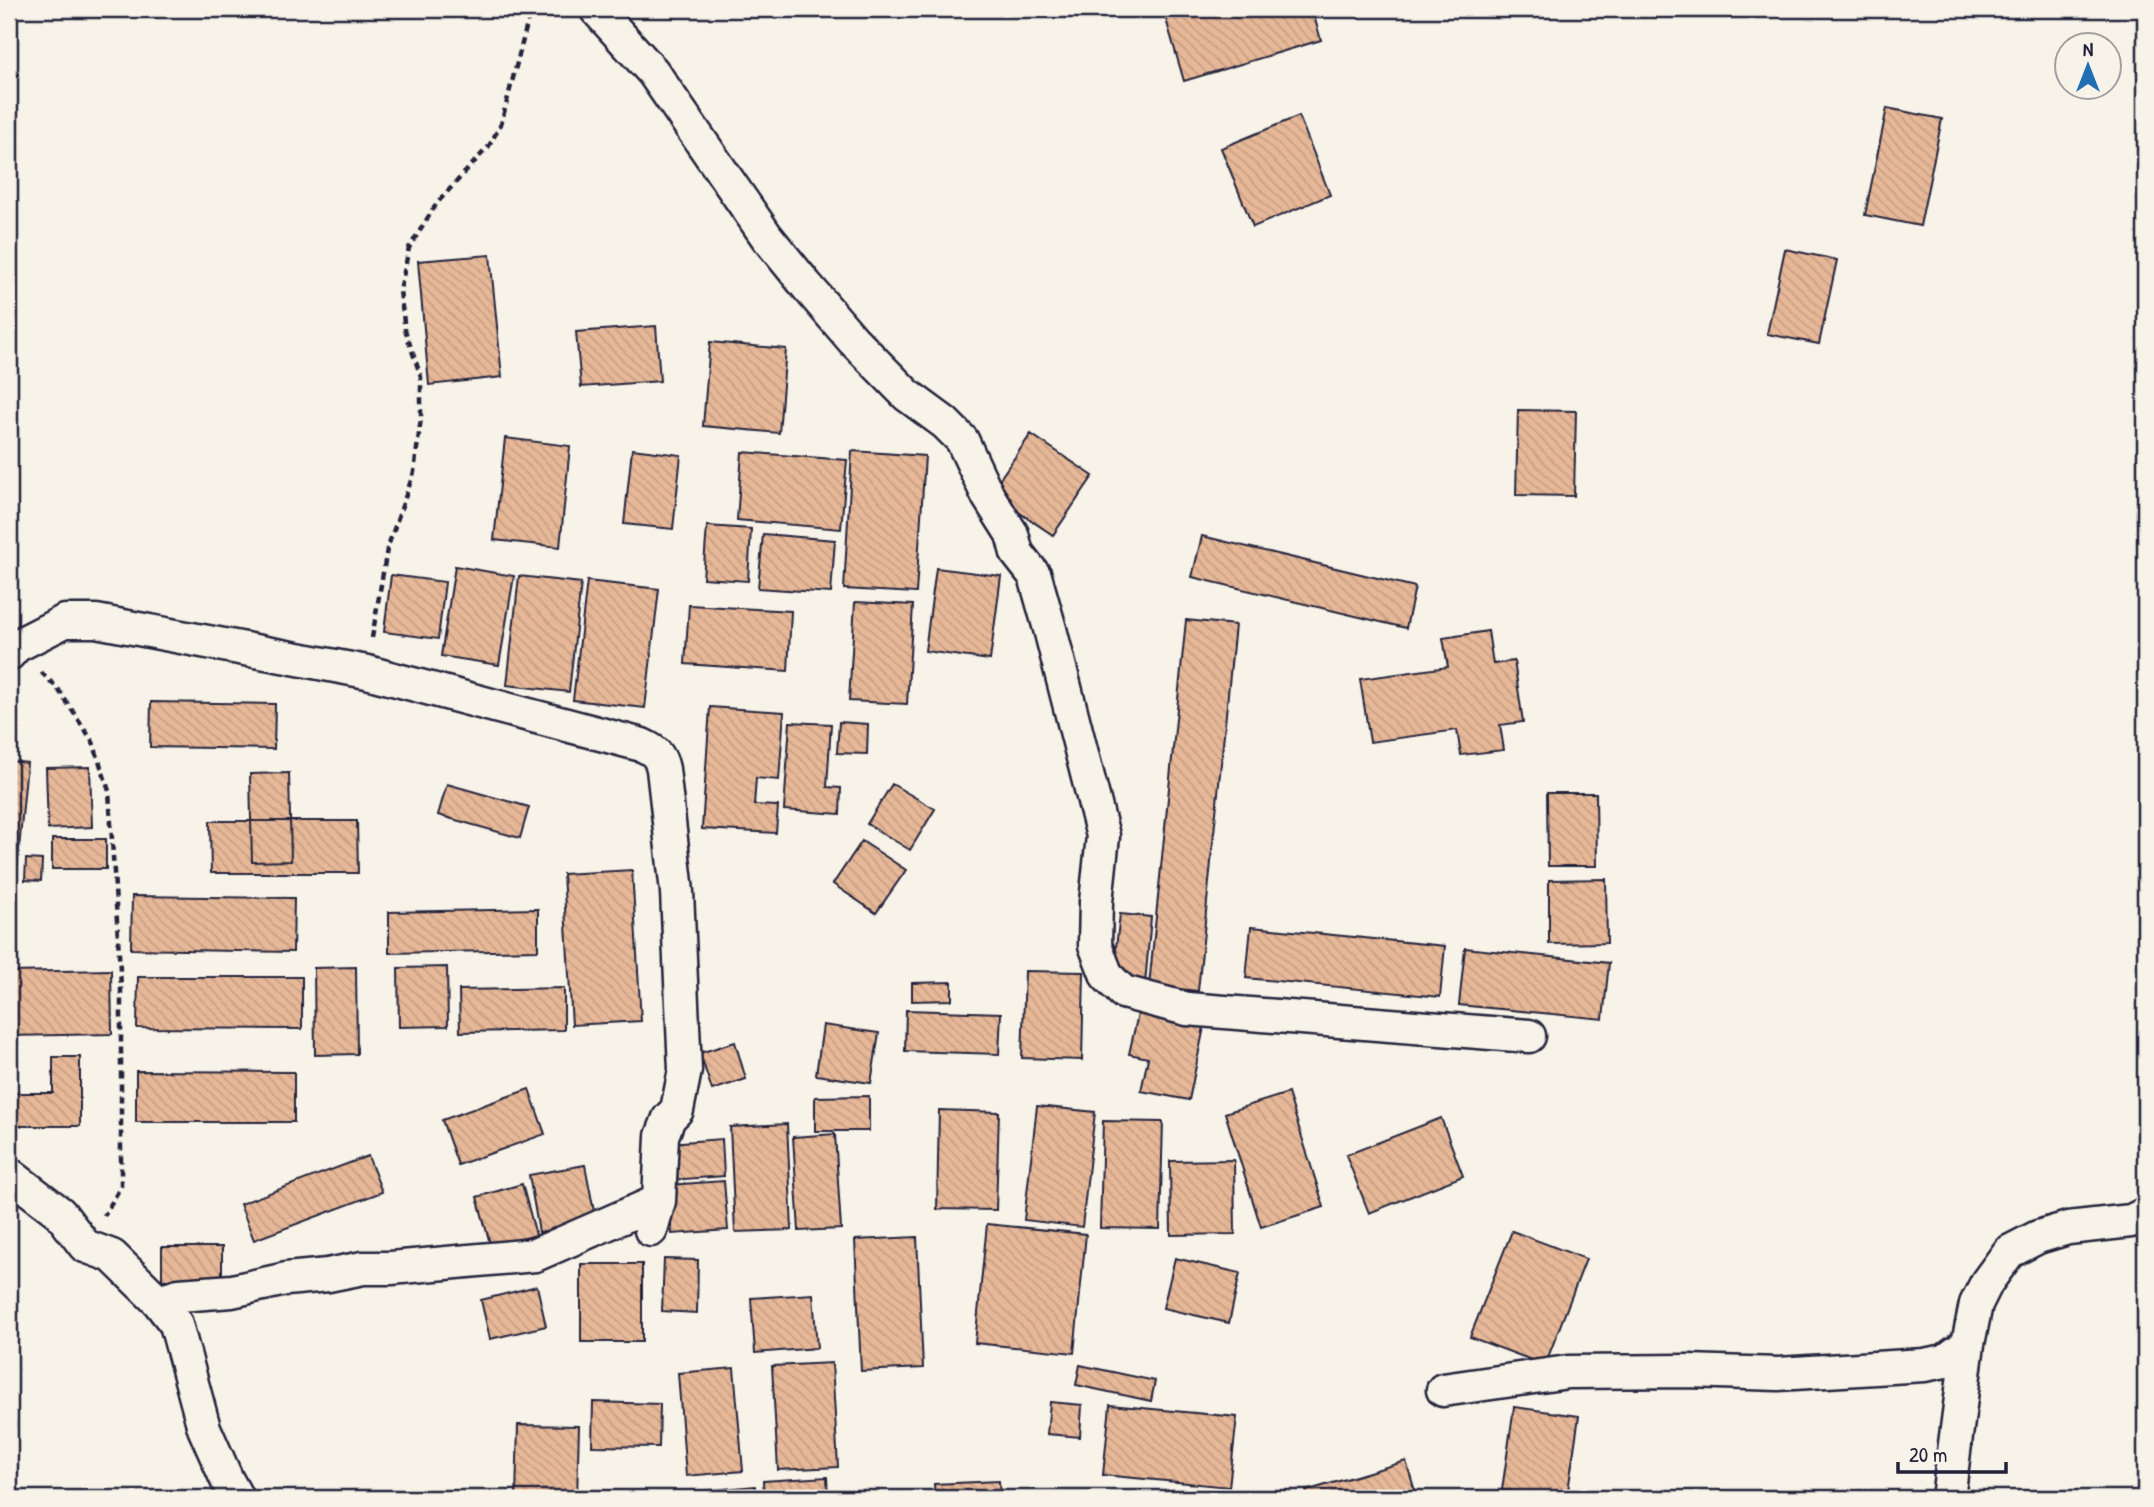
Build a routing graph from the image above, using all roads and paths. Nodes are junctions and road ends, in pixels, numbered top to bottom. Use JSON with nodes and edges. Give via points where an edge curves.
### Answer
{"nodes":[{"id":1,"x":531,"y":9,"type":"edge"},
{"id":2,"x":596,"y":9,"type":"edge"},
{"id":3,"x":11,"y":645,"type":"edge"},
{"id":4,"x":367,"y":672,"type":"junction"},
{"id":5,"x":1529,"y":1036,"type":"dead end"},
{"id":6,"x":9,"y":1174,"type":"edge"},
{"id":7,"x":2145,"y":1214,"type":"edge"},
{"id":8,"x":99,"y":1251,"type":"junction"},
{"id":9,"x":168,"y":1298,"type":"junction"},
{"id":10,"x":1968,"y":1344,"type":"junction"},
{"id":11,"x":1443,"y":1390,"type":"dead end"},
{"id":12,"x":237,"y":1498,"type":"edge"},
{"id":13,"x":1948,"y":1498,"type":"edge"}],
"edges":[{"from":1,"to":4,"type":"path","via":[[501,124],[489,146],[437,203],[409,247],[400,291],[405,330],[421,377],[421,418],[414,472],[387,548]]},
{"from":2,"to":5,"type":"street","via":[[653,72],[767,237],[806,285],[907,395],[961,440],[1012,534],[1017,553],[1035,576],[1103,836],[1095,945],[1107,976],[1123,992],[1187,1009]]},
{"from":3,"to":4,"type":"street","via":[[65,621],[96,621]]},
{"from":3,"to":8,"type":"path","via":[[58,689],[93,742],[109,792],[121,986],[121,1186]]},
{"from":4,"to":9,"type":"street","via":[[642,745],[660,757],[677,892],[685,1070],[677,1110],[662,1136],[655,1216],[536,1255],[363,1268]]},
{"from":6,"to":8,"type":"street","via":[[60,1213]]},
{"from":7,"to":10,"type":"street","via":[[2106,1225],[2068,1228],[2010,1252],[1976,1304]]},
{"from":8,"to":9,"type":"street"},
{"from":9,"to":12,"type":"street","via":[[204,1428]]},
{"from":10,"to":11,"type":"street","via":[[1945,1361],[1924,1365],[1778,1374],[1568,1372]]},
{"from":10,"to":13,"type":"street"}]}
